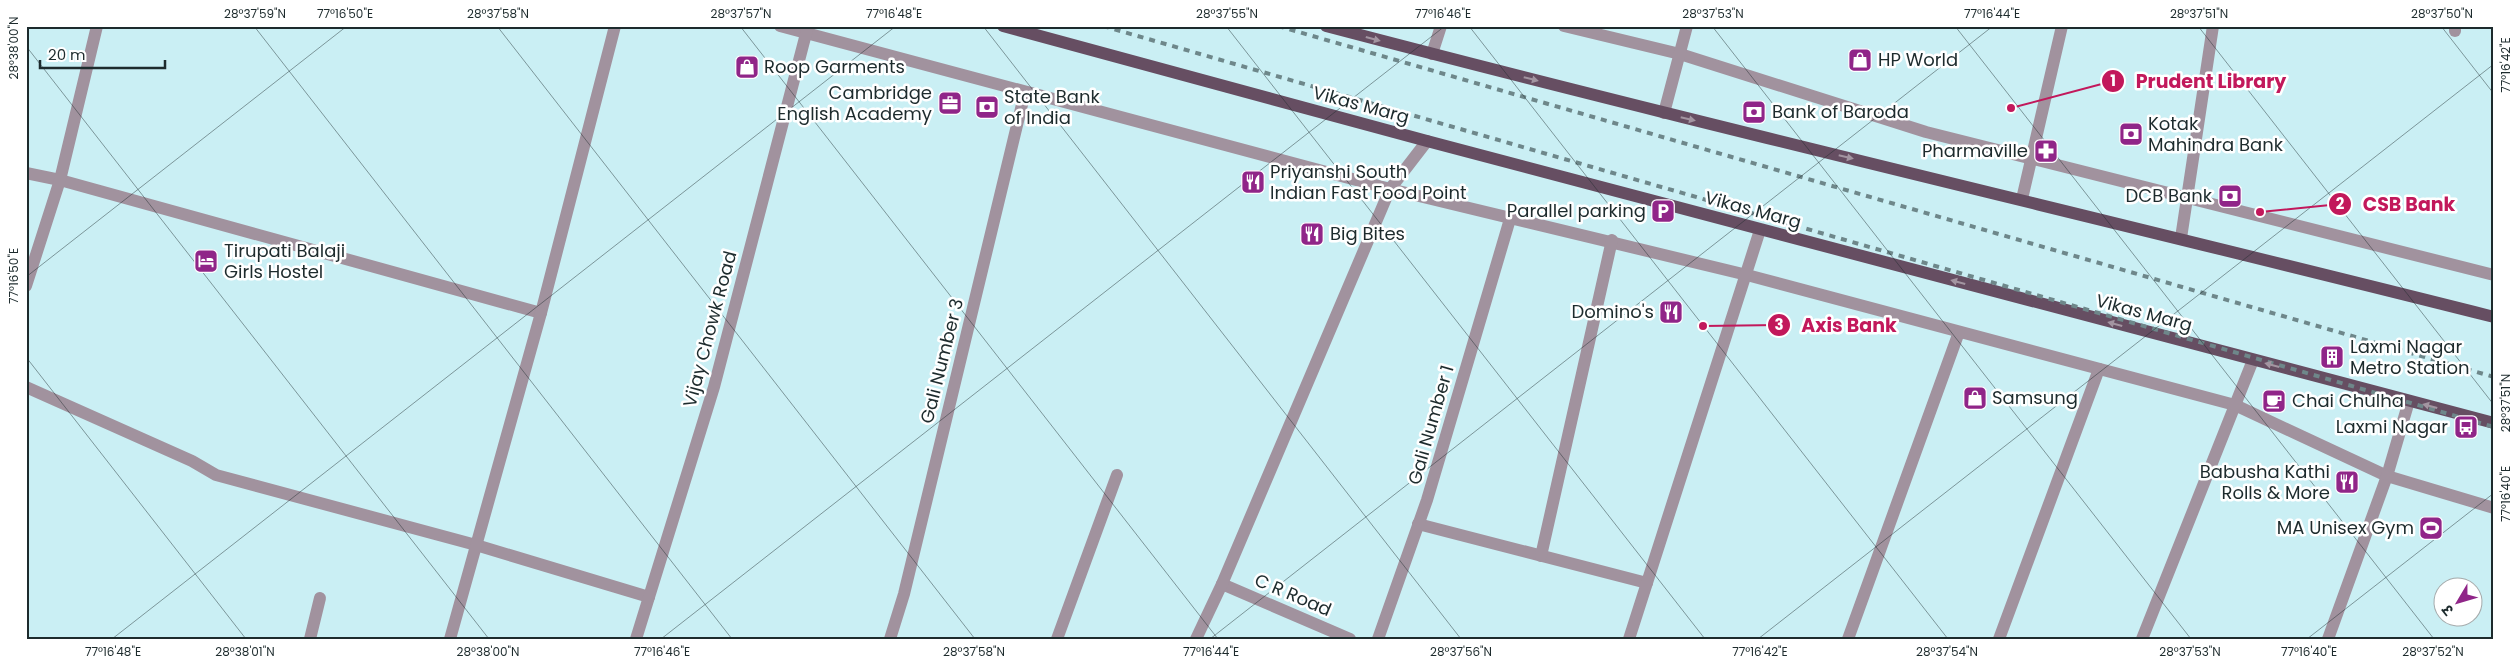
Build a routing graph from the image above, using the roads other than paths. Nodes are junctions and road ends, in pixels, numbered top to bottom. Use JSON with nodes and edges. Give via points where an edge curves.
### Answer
{"nodes":[{"id":1,"x":97,"y":26,"type":"edge"},
{"id":2,"x":615,"y":26,"type":"edge"},
{"id":3,"x":780,"y":26,"type":"edge"},
{"id":4,"x":1003,"y":26,"type":"edge"},
{"id":5,"x":1326,"y":26,"type":"edge"},
{"id":6,"x":1441,"y":26,"type":"edge"},
{"id":7,"x":1564,"y":26,"type":"edge"},
{"id":8,"x":1687,"y":26,"type":"edge"},
{"id":9,"x":2062,"y":26,"type":"edge"},
{"id":10,"x":2213,"y":26,"type":"edge"},
{"id":11,"x":807,"y":30,"type":"edge"},
{"id":12,"x":1432,"y":54,"type":"junction"},
{"id":13,"x":1680,"y":54,"type":"junction"},
{"id":14,"x":1026,"y":92,"type":"junction"},
{"id":15,"x":1664,"y":113,"type":"junction"},
{"id":16,"x":1427,"y":141,"type":"junction"},
{"id":17,"x":2030,"y":158,"type":"junction"},
{"id":18,"x":26,"y":173,"type":"edge"},
{"id":19,"x":60,"y":180,"type":"junction"},
{"id":20,"x":1390,"y":189,"type":"junction"},
{"id":21,"x":2186,"y":198,"type":"junction"},
{"id":22,"x":2022,"y":199,"type":"junction"},
{"id":23,"x":1510,"y":219,"type":"junction"},
{"id":24,"x":1760,"y":230,"type":"junction"},
{"id":25,"x":2181,"y":238,"type":"junction"},
{"id":26,"x":1612,"y":240,"type":"junction"},
{"id":27,"x":1747,"y":274,"type":"junction"},
{"id":28,"x":2494,"y":274,"type":"edge"},
{"id":29,"x":26,"y":286,"type":"edge"},
{"id":30,"x":541,"y":313,"type":"junction"},
{"id":31,"x":2494,"y":317,"type":"edge"},
{"id":32,"x":1959,"y":332,"type":"junction"},
{"id":33,"x":2253,"y":360,"type":"junction"},
{"id":34,"x":2099,"y":369,"type":"junction"},
{"id":35,"x":26,"y":387,"type":"edge"},
{"id":36,"x":2409,"y":400,"type":"junction"},
{"id":37,"x":2236,"y":405,"type":"junction"},
{"id":38,"x":2494,"y":423,"type":"edge"},
{"id":39,"x":1117,"y":475,"type":"dead end"},
{"id":40,"x":2387,"y":476,"type":"junction"},
{"id":41,"x":2494,"y":508,"type":"edge"},
{"id":42,"x":1418,"y":524,"type":"junction"},
{"id":43,"x":476,"y":545,"type":"junction"},
{"id":44,"x":1541,"y":556,"type":"junction"},
{"id":45,"x":1647,"y":583,"type":"junction"},
{"id":46,"x":1222,"y":584,"type":"junction"},
{"id":47,"x":649,"y":597,"type":"junction"},
{"id":48,"x":320,"y":598,"type":"dead end"},
{"id":49,"x":310,"y":639,"type":"edge"},
{"id":50,"x":450,"y":639,"type":"edge"},
{"id":51,"x":636,"y":639,"type":"edge"},
{"id":52,"x":890,"y":639,"type":"edge"},
{"id":53,"x":1057,"y":639,"type":"edge"},
{"id":54,"x":1196,"y":639,"type":"edge"},
{"id":55,"x":1350,"y":639,"type":"edge"},
{"id":56,"x":1378,"y":639,"type":"edge"},
{"id":57,"x":1629,"y":639,"type":"edge"},
{"id":58,"x":1848,"y":639,"type":"edge"},
{"id":59,"x":1999,"y":639,"type":"edge"},
{"id":60,"x":2142,"y":639,"type":"edge"},
{"id":61,"x":2328,"y":639,"type":"edge"}],
"edges":[{"from":1,"to":19,"type":"street"},
{"from":2,"to":30,"type":"street"},
{"from":3,"to":11,"type":"street"},
{"from":4,"to":16,"type":"main road","name":"Vikas Marg"},
{"from":5,"to":12,"type":"main road","one_way":true},
{"from":6,"to":12,"type":"street"},
{"from":7,"to":13,"type":"street"},
{"from":8,"to":13,"type":"street"},
{"from":9,"to":17,"type":"street"},
{"from":10,"to":21,"type":"street"},
{"from":11,"to":14,"type":"street"},
{"from":11,"to":47,"type":"street","name":"Vijay Chowk Road","via":[[714,387]]},
{"from":12,"to":15,"type":"main road","one_way":true},
{"from":13,"to":15,"type":"street"},
{"from":13,"to":17,"type":"street","via":[[1926,132]]},
{"from":14,"to":20,"type":"street"},
{"from":14,"to":52,"type":"street","name":"Gali Number 3","via":[[904,594]]},
{"from":15,"to":22,"type":"main road","one_way":true},
{"from":16,"to":20,"type":"street"},
{"from":16,"to":24,"type":"main road","name":"Vikas Marg"},
{"from":17,"to":21,"type":"street"},
{"from":17,"to":22,"type":"street"},
{"from":18,"to":19,"type":"street"},
{"from":19,"to":29,"type":"street"},
{"from":19,"to":30,"type":"street"},
{"from":20,"to":23,"type":"street"},
{"from":20,"to":46,"type":"street"},
{"from":21,"to":25,"type":"street"},
{"from":21,"to":28,"type":"street"},
{"from":22,"to":25,"type":"main road"},
{"from":23,"to":26,"type":"street"},
{"from":23,"to":42,"type":"street","name":"Gali Number 1"},
{"from":24,"to":27,"type":"street"},
{"from":33,"to":24,"type":"main road","name":"Vikas Marg","one_way":true},
{"from":25,"to":31,"type":"main road"},
{"from":26,"to":27,"type":"street"},
{"from":26,"to":44,"type":"street"},
{"from":27,"to":32,"type":"street"},
{"from":27,"to":45,"type":"street"},
{"from":30,"to":43,"type":"street"},
{"from":32,"to":34,"type":"street"},
{"from":32,"to":58,"type":"street"},
{"from":36,"to":33,"type":"main road","name":"Vikas Marg","one_way":true},
{"from":33,"to":37,"type":"street"},
{"from":34,"to":37,"type":"street"},
{"from":34,"to":59,"type":"street"},
{"from":35,"to":43,"type":"street","via":[[192,461],[216,476]]},
{"from":38,"to":36,"type":"main road","name":"Vikas Marg","one_way":true},
{"from":36,"to":40,"type":"street"},
{"from":37,"to":40,"type":"street"},
{"from":37,"to":60,"type":"street"},
{"from":39,"to":53,"type":"street"},
{"from":40,"to":41,"type":"street"},
{"from":40,"to":61,"type":"street"},
{"from":42,"to":44,"type":"street"},
{"from":42,"to":56,"type":"street","name":"Gali Number 1"},
{"from":43,"to":47,"type":"street"},
{"from":43,"to":50,"type":"street"},
{"from":44,"to":45,"type":"street"},
{"from":45,"to":57,"type":"street"},
{"from":46,"to":54,"type":"street"},
{"from":46,"to":55,"type":"street","name":"C R Road"},
{"from":47,"to":51,"type":"street","name":"Vijay Chowk Road"},
{"from":48,"to":49,"type":"street"}]}
